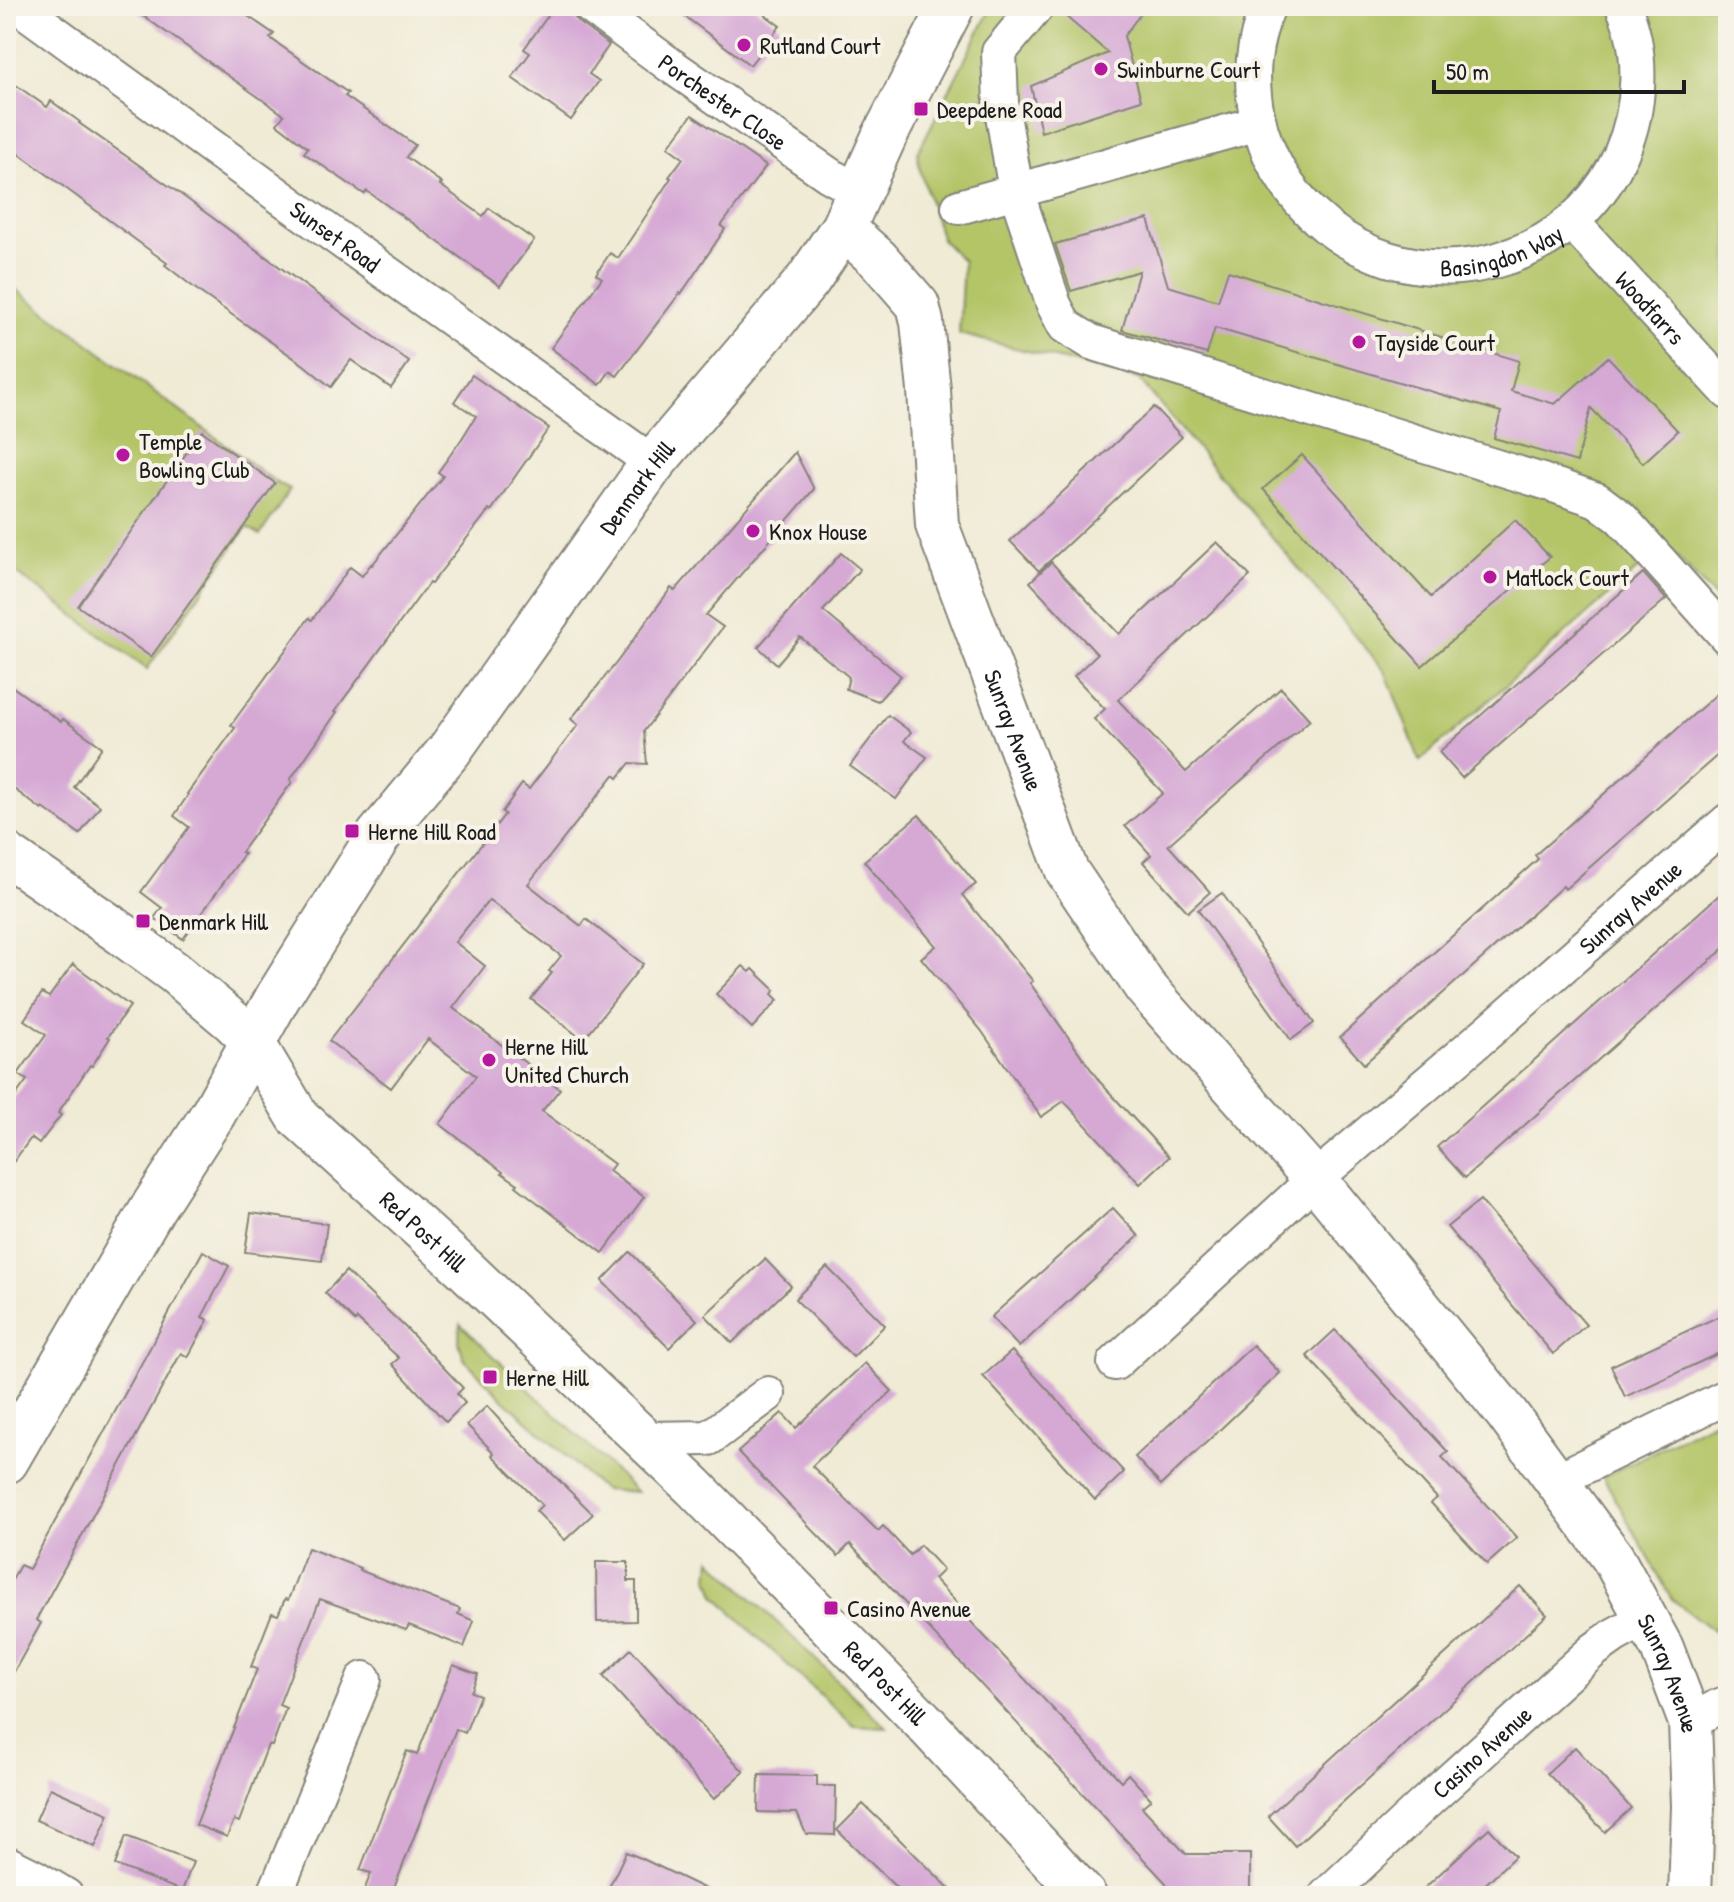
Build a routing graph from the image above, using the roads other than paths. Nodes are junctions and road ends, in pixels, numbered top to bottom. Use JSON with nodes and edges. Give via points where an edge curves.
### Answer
{"nodes":[{"id":1,"x":18,"y":6,"type":"edge"},
{"id":2,"x":590,"y":6,"type":"edge"},
{"id":3,"x":952,"y":6,"type":"edge"},
{"id":4,"x":1037,"y":6,"type":"edge"},
{"id":5,"x":1268,"y":6,"type":"edge"},
{"id":6,"x":1623,"y":6,"type":"edge"},
{"id":7,"x":1259,"y":123,"type":"junction"},
{"id":8,"x":1016,"y":191,"type":"junction"},
{"id":9,"x":959,"y":207,"type":"dead end"},
{"id":10,"x":851,"y":210,"type":"junction"},
{"id":11,"x":1572,"y":222,"type":"junction"},
{"id":12,"x":1728,"y":392,"type":"edge"},
{"id":13,"x":653,"y":463,"type":"junction"},
{"id":14,"x":1728,"y":638,"type":"edge"},
{"id":15,"x":1728,"y":821,"type":"edge"},
{"id":16,"x":6,"y":854,"type":"edge"},
{"id":17,"x":253,"y":1042,"type":"junction"},
{"id":18,"x":1315,"y":1179,"type":"junction"},
{"id":19,"x":1115,"y":1363,"type":"dead end"},
{"id":20,"x":768,"y":1394,"type":"dead end"},
{"id":21,"x":1728,"y":1396,"type":"edge"},
{"id":22,"x":646,"y":1439,"type":"junction"},
{"id":23,"x":6,"y":1461,"type":"edge"},
{"id":24,"x":1557,"y":1480,"type":"junction"},
{"id":25,"x":1646,"y":1618,"type":"junction"},
{"id":26,"x":364,"y":1679,"type":"dead end"},
{"id":27,"x":1728,"y":1703,"type":"edge"},
{"id":28,"x":1690,"y":1722,"type":"junction"},
{"id":29,"x":6,"y":1863,"type":"edge"},
{"id":30,"x":66,"y":1896,"type":"edge"},
{"id":31,"x":274,"y":1896,"type":"edge"},
{"id":32,"x":1085,"y":1896,"type":"edge"},
{"id":33,"x":1326,"y":1896,"type":"edge"},
{"id":34,"x":1690,"y":1896,"type":"edge"}],
"edges":[{"from":1,"to":13,"type":"street","name":"Sunset Road"},
{"from":2,"to":10,"type":"street","name":"Porchester Close","via":[[829,175]]},
{"from":3,"to":10,"type":"main road","name":"Denmark Hill"},
{"from":4,"to":8,"type":"street","via":[[999,52],[1001,103]]},
{"from":5,"to":7,"type":"street","name":"Basingdon Way","via":[[1254,60]]},
{"from":6,"to":11,"type":"street","name":"Basingdon Way","via":[[1635,43],[1635,109],[1614,171]]},
{"from":7,"to":8,"type":"street"},
{"from":7,"to":11,"type":"street","name":"Basingdon Way","via":[[1276,167],[1311,215],[1339,237],[1405,265],[1440,269],[1511,257]]},
{"from":8,"to":9,"type":"street"},
{"from":8,"to":14,"type":"street","via":[[1065,326],[1091,342],[1597,500],[1621,518]]},
{"from":10,"to":13,"type":"main road","name":"Denmark Hill","via":[[808,280]]},
{"from":10,"to":18,"type":"street","name":"Sunray Avenue","via":[[878,259],[918,305],[937,525],[1067,871],[1145,987]]},
{"from":11,"to":12,"type":"street","name":"Woodfarrs"},
{"from":13,"to":17,"type":"main road","name":"Denmark Hill","via":[[449,751],[379,835]]},
{"from":15,"to":18,"type":"street","name":"Sunray Avenue"},
{"from":16,"to":17,"type":"street","via":[[175,973]]},
{"from":17,"to":22,"type":"street","name":"Red Post Hill","via":[[298,1117]]},
{"from":17,"to":23,"type":"main road"},
{"from":18,"to":19,"type":"street","name":"Sunray Avenue"},
{"from":18,"to":24,"type":"street","name":"Sunray Avenue"},
{"from":20,"to":22,"type":"street","via":[[709,1438]]},
{"from":21,"to":24,"type":"street"},
{"from":22,"to":32,"type":"street","name":"Red Post Hill","via":[[922,1720]]},
{"from":24,"to":25,"type":"street","name":"Sunray Avenue","via":[[1613,1558]]},
{"from":25,"to":28,"type":"street","name":"Sunray Avenue"},
{"from":25,"to":33,"type":"street","name":"Casino Avenue","via":[[1594,1650]]},
{"from":26,"to":31,"type":"street"},
{"from":27,"to":28,"type":"street"},
{"from":28,"to":34,"type":"street","name":"Sunray Avenue"},
{"from":29,"to":30,"type":"street"}]}
